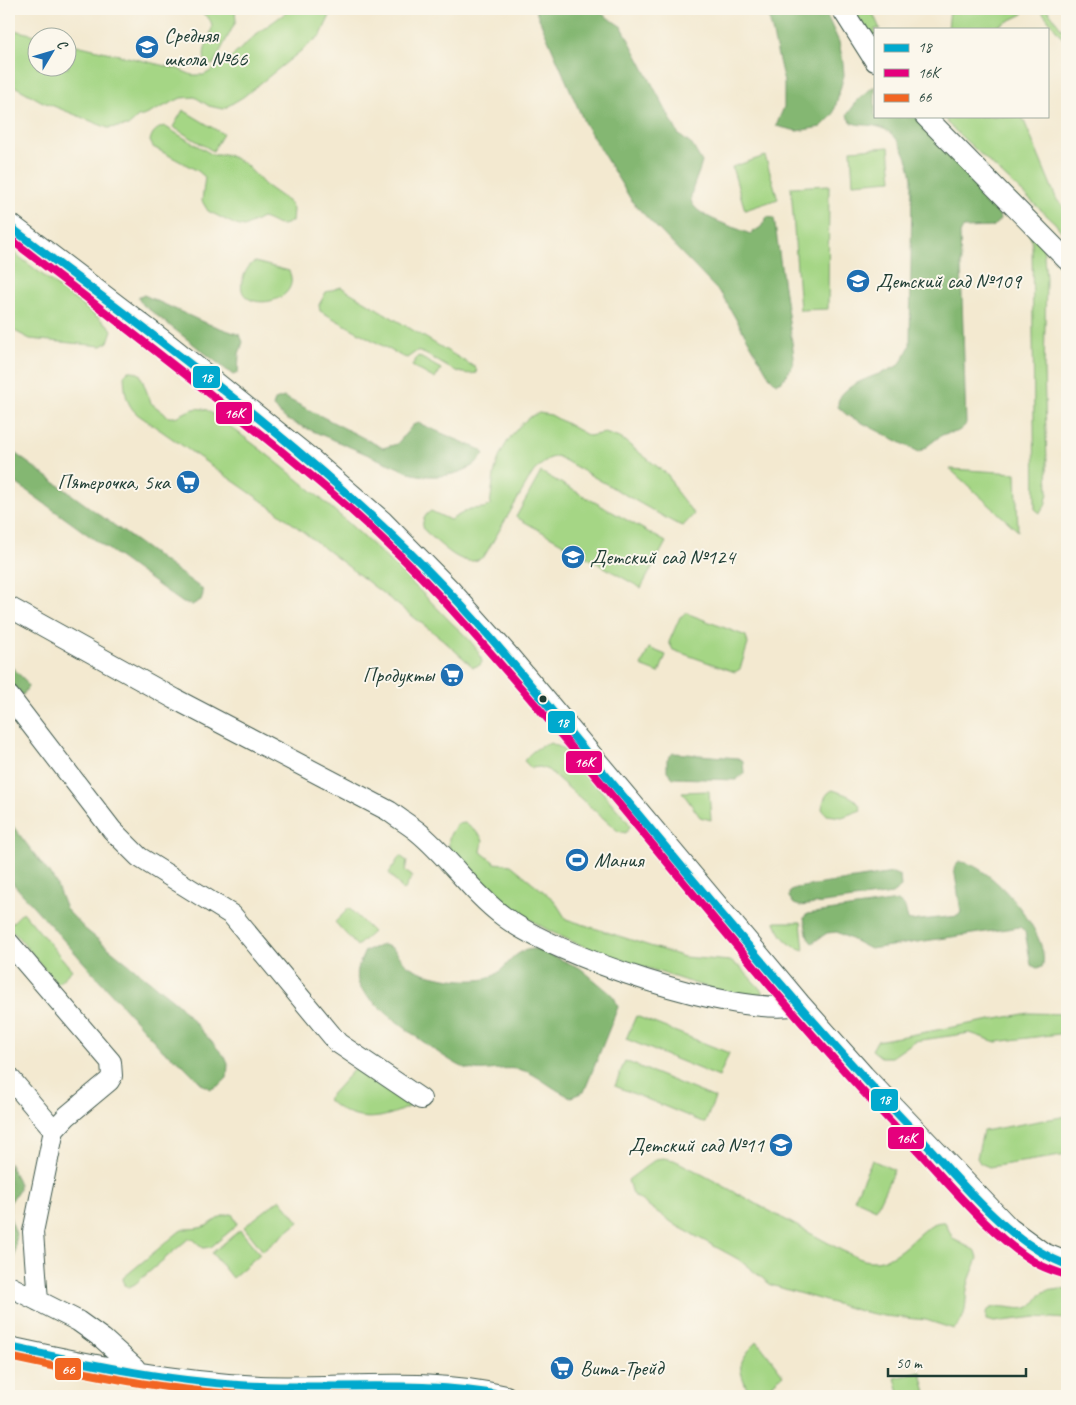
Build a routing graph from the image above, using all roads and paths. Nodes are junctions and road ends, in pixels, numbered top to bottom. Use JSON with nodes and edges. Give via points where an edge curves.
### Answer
{"nodes":[{"id":1,"x":842,"y":9,"type":"edge"},
{"id":2,"x":874,"y":59,"type":"edge"},
{"id":3,"x":927,"y":118,"type":"edge"},
{"id":4,"x":9,"y":226,"type":"edge"},
{"id":5,"x":1067,"y":260,"type":"edge"},
{"id":6,"x":9,"y":607,"type":"edge"},
{"id":7,"x":9,"y":696,"type":"edge"},
{"id":8,"x":9,"y":943,"type":"edge"},
{"id":9,"x":798,"y":1005,"type":"junction"},
{"id":10,"x":9,"y":1077,"type":"edge"},
{"id":11,"x":421,"y":1099,"type":"dead end"},
{"id":12,"x":54,"y":1130,"type":"junction"},
{"id":13,"x":1067,"y":1265,"type":"edge"},
{"id":14,"x":9,"y":1286,"type":"edge"},
{"id":15,"x":38,"y":1301,"type":"junction"},
{"id":16,"x":9,"y":1347,"type":"edge"},
{"id":17,"x":139,"y":1374,"type":"junction"},
{"id":18,"x":506,"y":1396,"type":"edge"}],
"edges":[{"from":1,"to":2,"type":"street"},
{"from":3,"to":5,"type":"street"},
{"from":4,"to":9,"type":"main road","via":[[168,347],[381,522],[512,662]]},
{"from":6,"to":9,"type":"street","via":[[175,699],[389,811],[418,831],[502,916],[541,940],[644,978],[734,1004]]},
{"from":7,"to":11,"type":"street","via":[[112,830],[139,857],[232,914],[338,1043]]},
{"from":8,"to":12,"type":"street","via":[[111,1062],[109,1082]]},
{"from":9,"to":13,"type":"main road","via":[[1008,1230],[1042,1255]]},
{"from":10,"to":12,"type":"street"},
{"from":12,"to":15,"type":"street","via":[[33,1232]]},
{"from":14,"to":15,"type":"street"},
{"from":15,"to":17,"type":"street","via":[[90,1329]]},
{"from":16,"to":17,"type":"street"},
{"from":17,"to":18,"type":"street","via":[[262,1386],[446,1386]]}]}
